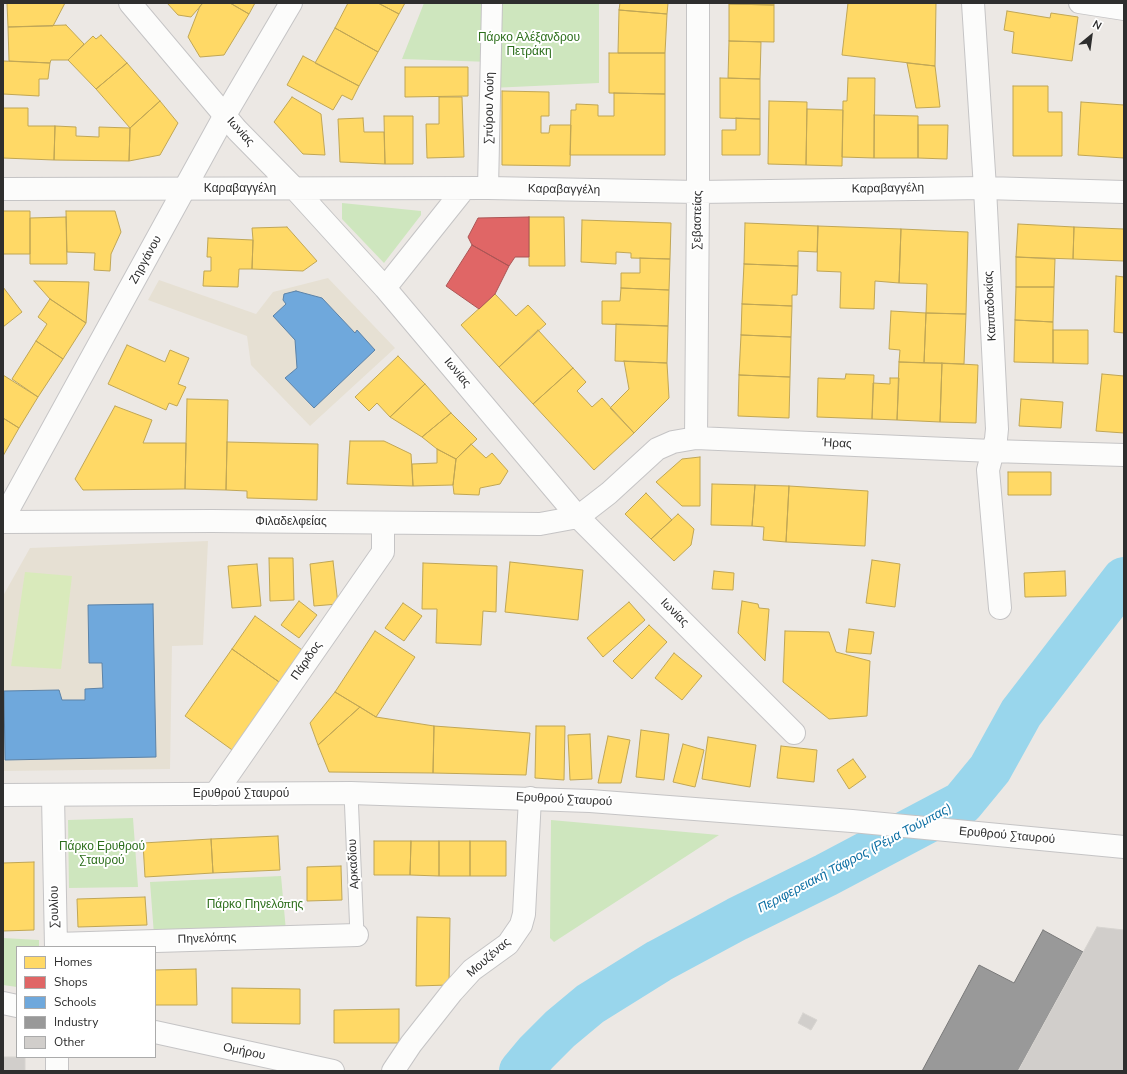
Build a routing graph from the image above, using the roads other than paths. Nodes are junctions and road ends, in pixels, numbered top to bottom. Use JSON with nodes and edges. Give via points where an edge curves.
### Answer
{"nodes":[{"id":1,"x":130,"y":3,"type":"edge"},
{"id":2,"x":291,"y":3,"type":"edge"},
{"id":3,"x":492,"y":3,"type":"edge"},
{"id":4,"x":698,"y":3,"type":"edge"},
{"id":5,"x":973,"y":3,"type":"edge"},
{"id":6,"x":1079,"y":3,"type":"edge"},
{"id":7,"x":1124,"y":10,"type":"edge"},
{"id":8,"x":225,"y":115,"type":"junction"},
{"id":9,"x":488,"y":188,"type":"junction"},
{"id":10,"x":985,"y":188,"type":"junction"},
{"id":11,"x":3,"y":189,"type":"edge"},
{"id":12,"x":185,"y":189,"type":"junction"},
{"id":13,"x":295,"y":189,"type":"junction"},
{"id":14,"x":464,"y":189,"type":"junction"},
{"id":15,"x":698,"y":192,"type":"junction"},
{"id":16,"x":1124,"y":192,"type":"edge"},
{"id":17,"x":385,"y":288,"type":"junction"},
{"id":18,"x":696,"y":438,"type":"junction"},
{"id":19,"x":992,"y":451,"type":"junction"},
{"id":20,"x":1124,"y":455,"type":"edge"},
{"id":21,"x":578,"y":516,"type":"junction"},
{"id":22,"x":3,"y":519,"type":"edge"},
{"id":23,"x":3,"y":522,"type":"edge"},
{"id":24,"x":383,"y":523,"type":"junction"},
{"id":25,"x":1000,"y":608,"type":"dead end"},
{"id":26,"x":794,"y":733,"type":"dead end"},
{"id":27,"x":351,"y":793,"type":"junction"},
{"id":28,"x":215,"y":794,"type":"junction"},
{"id":29,"x":3,"y":795,"type":"edge"},
{"id":30,"x":53,"y":796,"type":"junction"},
{"id":31,"x":530,"y":798,"type":"junction"},
{"id":32,"x":1117,"y":846,"type":"edge"},
{"id":33,"x":357,"y":935,"type":"joint"},
{"id":34,"x":56,"y":945,"type":"edge"},
{"id":35,"x":3,"y":1003,"type":"edge"},
{"id":36,"x":16,"y":1006,"type":"edge"},
{"id":37,"x":156,"y":1032,"type":"edge"},
{"id":38,"x":57,"y":1058,"type":"edge"},
{"id":39,"x":57,"y":1071,"type":"edge"},
{"id":40,"x":333,"y":1071,"type":"edge"},
{"id":41,"x":393,"y":1071,"type":"edge"}],
"edges":[{"from":1,"to":8,"type":"street","name":"Ιωνίας"},
{"from":2,"to":8,"type":"street","name":"Ζηργάνου"},
{"from":3,"to":9,"type":"street","name":"Σπύρου Λούη"},
{"from":4,"to":15,"type":"street","name":"Σεβαστείας"},
{"from":5,"to":10,"type":"street","name":"Καππαδοκίας"},
{"from":6,"to":7,"type":"street"},
{"from":8,"to":12,"type":"street","name":"Ζηργάνου"},
{"from":8,"to":13,"type":"street","name":"Ιωνίας"},
{"from":9,"to":14,"type":"street","name":"Καραβαγγέλη"},
{"from":9,"to":15,"type":"street","name":"Καραβαγγέλη"},
{"from":10,"to":15,"type":"street","name":"Καραβαγγέλη"},
{"from":10,"to":16,"type":"street","name":"Καραβαγγέλη"},
{"from":10,"to":19,"type":"street","name":"Καππαδοκίας","via":[[997,429]]},
{"from":11,"to":12,"type":"street","name":"Καραβαγγέλη"},
{"from":12,"to":13,"type":"street","name":"Καραβαγγέλη"},
{"from":12,"to":22,"type":"street","name":"Ζηργάνου"},
{"from":13,"to":14,"type":"street","name":"Καραβαγγέλη"},
{"from":13,"to":17,"type":"street","name":"Ιωνίας"},
{"from":14,"to":17,"type":"street"},
{"from":15,"to":18,"type":"street","name":"Σεβαστείας"},
{"from":17,"to":21,"type":"street","name":"Ιωνίας"},
{"from":18,"to":19,"type":"street","name":"Ήρας"},
{"from":18,"to":21,"type":"street","name":"Ήρας","via":[[673,442],[657,449],[609,493]]},
{"from":19,"to":20,"type":"street","name":"Ήρας"},
{"from":19,"to":25,"type":"street","name":"Καππαδοκίας","via":[[988,470]]},
{"from":21,"to":24,"type":"street","name":"Φιλαδελφείας","via":[[532,524]]},
{"from":21,"to":26,"type":"street","name":"Ιωνίας"},
{"from":23,"to":24,"type":"street","name":"Φιλαδελφείας"},
{"from":24,"to":28,"type":"street","name":"Πάριδος","via":[[383,552]]},
{"from":27,"to":28,"type":"street","name":"Ερυθρού Σταυρού"},
{"from":27,"to":31,"type":"street","name":"Ερυθρού Σταυρού"},
{"from":27,"to":33,"type":"lane","name":"Αρκαδίου"},
{"from":28,"to":30,"type":"street","name":"Ερυθρού Σταυρού"},
{"from":29,"to":30,"type":"street","name":"Ερυθρού Σταυρού"},
{"from":30,"to":34,"type":"street","name":"Σουλίου"},
{"from":31,"to":32,"type":"street","name":"Ερυθρού Σταυρού","via":[[590,800],[852,821]]},
{"from":31,"to":41,"type":"street","name":"Μουζένας","via":[[524,914],[520,925],[508,944],[472,970],[452,992]]},
{"from":33,"to":34,"type":"street","name":"Πηνελόπης"},
{"from":35,"to":36,"type":"street"},
{"from":37,"to":40,"type":"street","name":"Ομήρου"},
{"from":38,"to":39,"type":"street"}]}
